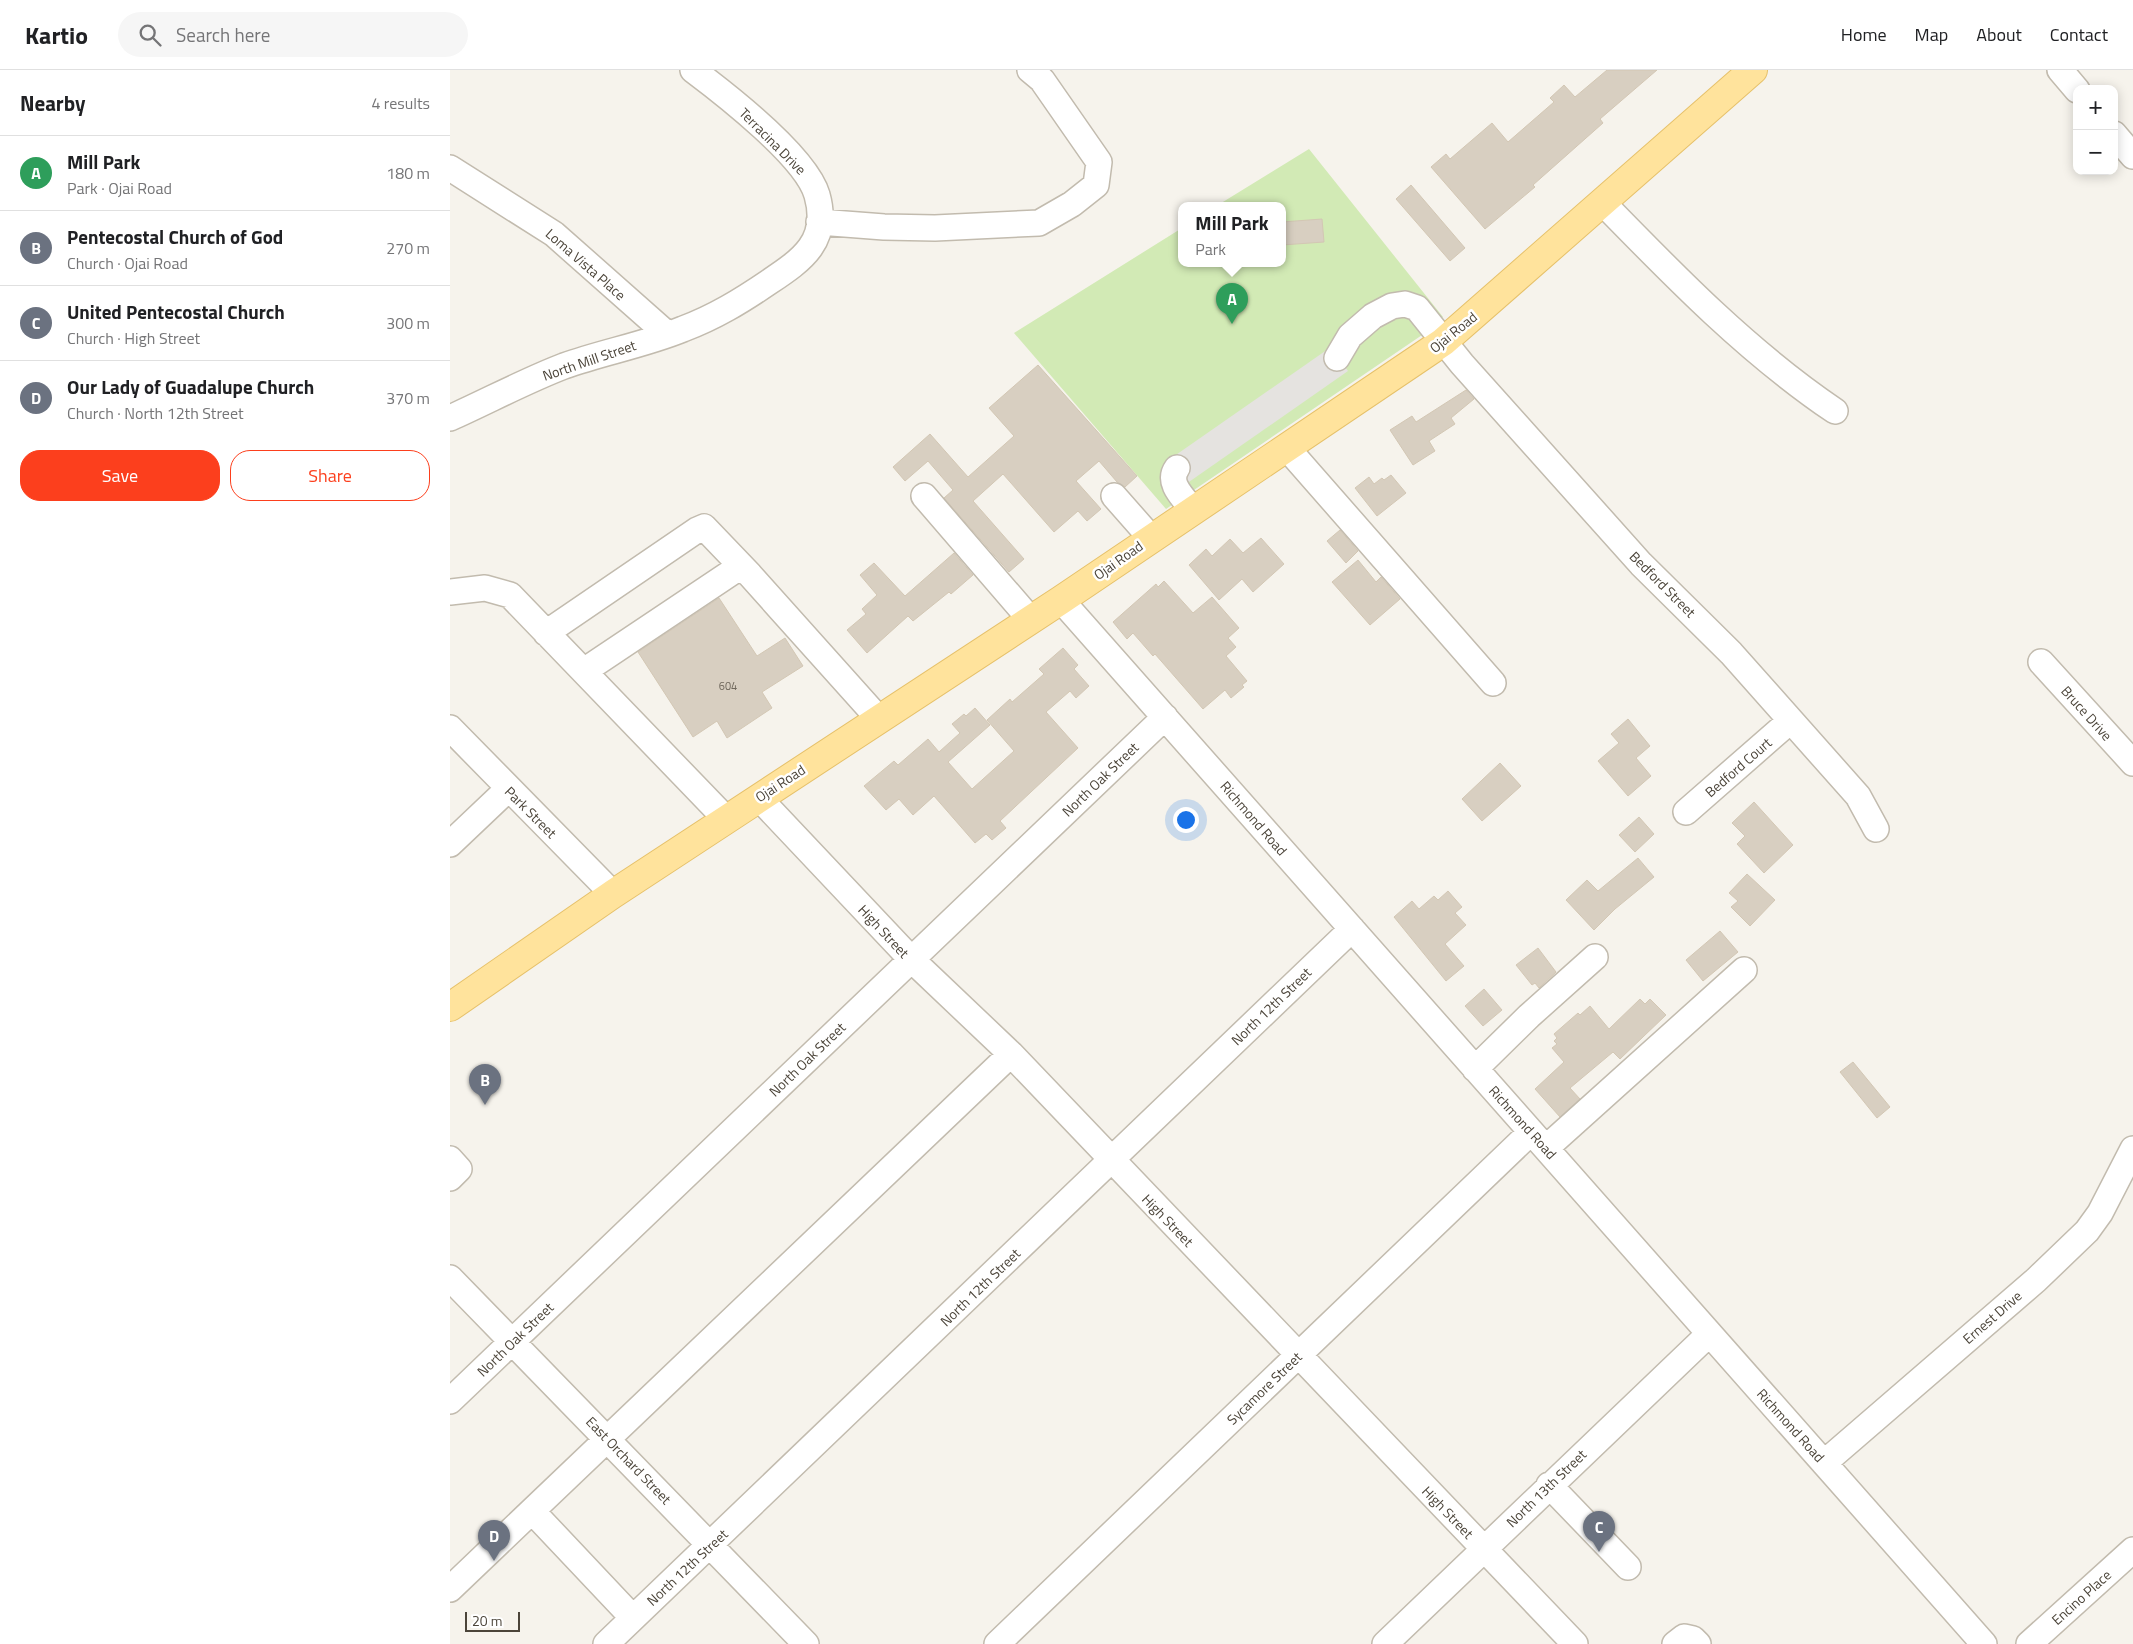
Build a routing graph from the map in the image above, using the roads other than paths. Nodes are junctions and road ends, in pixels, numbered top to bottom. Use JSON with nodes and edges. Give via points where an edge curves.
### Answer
{"nodes":[{"id":1,"x":693,"y":70,"type":"edge"},
{"id":2,"x":1030,"y":70,"type":"edge"},
{"id":3,"x":1753,"y":70,"type":"edge"},
{"id":4,"x":2060,"y":70,"type":"edge"},
{"id":5,"x":2073,"y":85,"type":"edge"},
{"id":6,"x":2118,"y":139,"type":"edge"},
{"id":7,"x":2133,"y":156,"type":"edge"},
{"id":8,"x":450,"y":168,"type":"edge"},
{"id":9,"x":1603,"y":203,"type":"junction"},
{"id":10,"x":819,"y":222,"type":"junction"},
{"id":11,"x":730,"y":309,"type":"joint"},
{"id":12,"x":666,"y":334,"type":"junction"},
{"id":13,"x":1443,"y":342,"type":"junction"},
{"id":14,"x":1337,"y":358,"type":"dead end"},
{"id":15,"x":1835,"y":411,"type":"dead end"},
{"id":16,"x":450,"y":418,"type":"edge"},
{"id":17,"x":1287,"y":448,"type":"junction"},
{"id":18,"x":1178,"y":468,"type":"dead end"},
{"id":19,"x":924,"y":496,"type":"dead end"},
{"id":20,"x":1114,"y":496,"type":"dead end"},
{"id":21,"x":1193,"y":510,"type":"junction"},
{"id":22,"x":1151,"y":538,"type":"junction"},
{"id":23,"x":741,"y":566,"type":"junction"},
{"id":24,"x":450,"y":592,"type":"edge"},
{"id":25,"x":1061,"y":600,"type":"junction"},
{"id":26,"x":1030,"y":619,"type":"junction"},
{"id":27,"x":546,"y":633,"type":"junction"},
{"id":28,"x":2041,"y":662,"type":"dead end"},
{"id":29,"x":584,"y":671,"type":"junction"},
{"id":30,"x":1493,"y":683,"type":"dead end"},
{"id":31,"x":1165,"y":717,"type":"junction"},
{"id":32,"x":879,"y":718,"type":"junction"},
{"id":33,"x":1790,"y":721,"type":"junction"},
{"id":34,"x":450,"y":728,"type":"edge"},
{"id":35,"x":2133,"y":764,"type":"edge"},
{"id":36,"x":508,"y":789,"type":"junction"},
{"id":37,"x":759,"y":798,"type":"junction"},
{"id":38,"x":1686,"y":812,"type":"dead end"},
{"id":39,"x":726,"y":819,"type":"junction"},
{"id":40,"x":1876,"y":829,"type":"dead end"},
{"id":41,"x":450,"y":844,"type":"edge"},
{"id":42,"x":613,"y":894,"type":"junction"},
{"id":43,"x":1352,"y":928,"type":"junction"},
{"id":44,"x":1595,"y":956,"type":"dead end"},
{"id":45,"x":911,"y":959,"type":"junction"},
{"id":46,"x":1744,"y":970,"type":"dead end"},
{"id":47,"x":450,"y":1007,"type":"edge"},
{"id":48,"x":1010,"y":1054,"type":"junction"},
{"id":49,"x":1475,"y":1069,"type":"junction"},
{"id":50,"x":1538,"y":1140,"type":"junction"},
{"id":51,"x":2133,"y":1148,"type":"edge"},
{"id":52,"x":450,"y":1159,"type":"edge"},
{"id":53,"x":1111,"y":1161,"type":"junction"},
{"id":54,"x":450,"y":1178,"type":"edge"},
{"id":55,"x":450,"y":1278,"type":"edge"},
{"id":56,"x":1710,"y":1334,"type":"junction"},
{"id":57,"x":512,"y":1342,"type":"junction"},
{"id":58,"x":1298,"y":1355,"type":"junction"},
{"id":59,"x":450,"y":1401,"type":"edge"},
{"id":60,"x":609,"y":1439,"type":"junction"},
{"id":61,"x":1824,"y":1463,"type":"junction"},
{"id":62,"x":1549,"y":1485,"type":"junction"},
{"id":63,"x":532,"y":1511,"type":"junction"},
{"id":64,"x":711,"y":1545,"type":"junction"},
{"id":65,"x":1484,"y":1549,"type":"junction"},
{"id":66,"x":2133,"y":1550,"type":"edge"},
{"id":67,"x":1628,"y":1567,"type":"dead end"},
{"id":68,"x":450,"y":1589,"type":"edge"},
{"id":69,"x":633,"y":1618,"type":"junction"},
{"id":70,"x":606,"y":1644,"type":"edge"},
{"id":71,"x":806,"y":1644,"type":"edge"},
{"id":72,"x":998,"y":1644,"type":"edge"},
{"id":73,"x":1385,"y":1644,"type":"edge"},
{"id":74,"x":1574,"y":1644,"type":"edge"},
{"id":75,"x":1674,"y":1644,"type":"edge"},
{"id":76,"x":1698,"y":1644,"type":"edge"},
{"id":77,"x":1984,"y":1644,"type":"edge"},
{"id":78,"x":2029,"y":1644,"type":"edge"}],
"edges":[{"from":1,"to":10,"type":"street","name":"Terracina Drive","via":[[746,112],[804,170],[816,193]]},
{"from":2,"to":10,"type":"street","via":[[1042,80],[1099,162],[1096,185],[1072,204],[1039,223],[935,228]]},
{"from":3,"to":9,"type":"main road","name":"Ojai Road"},
{"from":4,"to":5,"type":"street"},
{"from":6,"to":7,"type":"street"},
{"from":8,"to":12,"type":"street","name":"Loma Vista Place","via":[[554,234]]},
{"from":9,"to":13,"type":"main road","name":"Ojai Road"},
{"from":9,"to":15,"type":"street","via":[[1689,292],[1802,388]]},
{"from":10,"to":11,"type":"street","name":"Terracina Drive","via":[[806,255]]},
{"from":11,"to":12,"type":"street","name":"North Mill Street"},
{"from":12,"to":16,"type":"street","name":"North Mill Street","via":[[566,366]]},
{"from":13,"to":14,"type":"street","name":"Bedford Street","via":[[1417,308],[1405,304],[1392,306],[1361,325]]},
{"from":13,"to":17,"type":"main road","name":"Ojai Road"},
{"from":13,"to":33,"type":"street","name":"Bedford Street","via":[[1641,564],[1731,653]]},
{"from":17,"to":21,"type":"main road","name":"Ojai Road"},
{"from":17,"to":30,"type":"street"},
{"from":18,"to":21,"type":"street","via":[[1173,478],[1174,485]]},
{"from":19,"to":26,"type":"street"},
{"from":20,"to":22,"type":"street"},
{"from":21,"to":22,"type":"main road","name":"Ojai Road"},
{"from":22,"to":25,"type":"main road","name":"Ojai Road"},
{"from":23,"to":27,"type":"street","via":[[704,527]]},
{"from":23,"to":29,"type":"street"},
{"from":23,"to":32,"type":"street"},
{"from":24,"to":27,"type":"street","via":[[485,588],[510,595]]},
{"from":25,"to":26,"type":"main road","name":"Ojai Road"},
{"from":25,"to":31,"type":"street","name":"Richmond Road"},
{"from":26,"to":32,"type":"main road","name":"Ojai Road"},
{"from":27,"to":29,"type":"street"},
{"from":28,"to":35,"type":"street","name":"Bruce Drive"},
{"from":29,"to":39,"type":"street"},
{"from":31,"to":43,"type":"street","name":"Richmond Road"},
{"from":31,"to":45,"type":"street","name":"North Oak Street"},
{"from":32,"to":37,"type":"main road","name":"Ojai Road"},
{"from":33,"to":38,"type":"street","name":"Bedford Court"},
{"from":33,"to":40,"type":"street","name":"Bedford Street","via":[[1858,796]]},
{"from":34,"to":36,"type":"street","name":"Park Street"},
{"from":36,"to":41,"type":"street"},
{"from":36,"to":42,"type":"street","name":"Park Street"},
{"from":37,"to":39,"type":"main road","name":"Ojai Road"},
{"from":37,"to":45,"type":"street","name":"High Street"},
{"from":39,"to":42,"type":"main road","name":"Ojai Road"},
{"from":42,"to":47,"type":"main road","name":"Ojai Road"},
{"from":43,"to":49,"type":"street","name":"Richmond Road"},
{"from":43,"to":53,"type":"street","name":"North 12th Street"},
{"from":44,"to":49,"type":"street"},
{"from":45,"to":48,"type":"street","name":"High Street"},
{"from":45,"to":57,"type":"street","name":"North Oak Street"},
{"from":46,"to":50,"type":"street","name":"Sycamore Street"},
{"from":48,"to":53,"type":"street","name":"High Street"},
{"from":48,"to":60,"type":"street"},
{"from":49,"to":50,"type":"street","name":"Richmond Road"},
{"from":50,"to":56,"type":"street","name":"Richmond Road"},
{"from":50,"to":58,"type":"street","name":"Sycamore Street"},
{"from":51,"to":61,"type":"street","name":"Ernest Drive","via":[[2100,1213],[2087,1231],[2036,1280]]},
{"from":52,"to":54,"type":"street","via":[[459,1169]]},
{"from":53,"to":58,"type":"street","name":"High Street"},
{"from":53,"to":64,"type":"street","name":"North 12th Street"},
{"from":55,"to":57,"type":"street","name":"East Orchard Street"},
{"from":56,"to":61,"type":"street","name":"Richmond Road"},
{"from":56,"to":62,"type":"street","name":"North 13th Street"},
{"from":57,"to":59,"type":"street","name":"North Oak Street"},
{"from":57,"to":60,"type":"street","name":"East Orchard Street"},
{"from":58,"to":65,"type":"street","name":"High Street"},
{"from":58,"to":72,"type":"street","name":"Sycamore Street"},
{"from":60,"to":63,"type":"street"},
{"from":60,"to":64,"type":"street","name":"East Orchard Street"},
{"from":61,"to":77,"type":"street","name":"Richmond Road"},
{"from":62,"to":65,"type":"street","name":"North 13th Street"},
{"from":62,"to":67,"type":"street"},
{"from":63,"to":68,"type":"street"},
{"from":63,"to":69,"type":"street"},
{"from":64,"to":69,"type":"street","name":"North 12th Street"},
{"from":64,"to":71,"type":"street","name":"East Orchard Street"},
{"from":65,"to":73,"type":"street","name":"North 13th Street"},
{"from":65,"to":74,"type":"street","name":"High Street"},
{"from":66,"to":78,"type":"street","name":"Encino Place"},
{"from":69,"to":70,"type":"street","name":"North 12th Street"},
{"from":75,"to":76,"type":"street","via":[[1684,1637]]}]}
